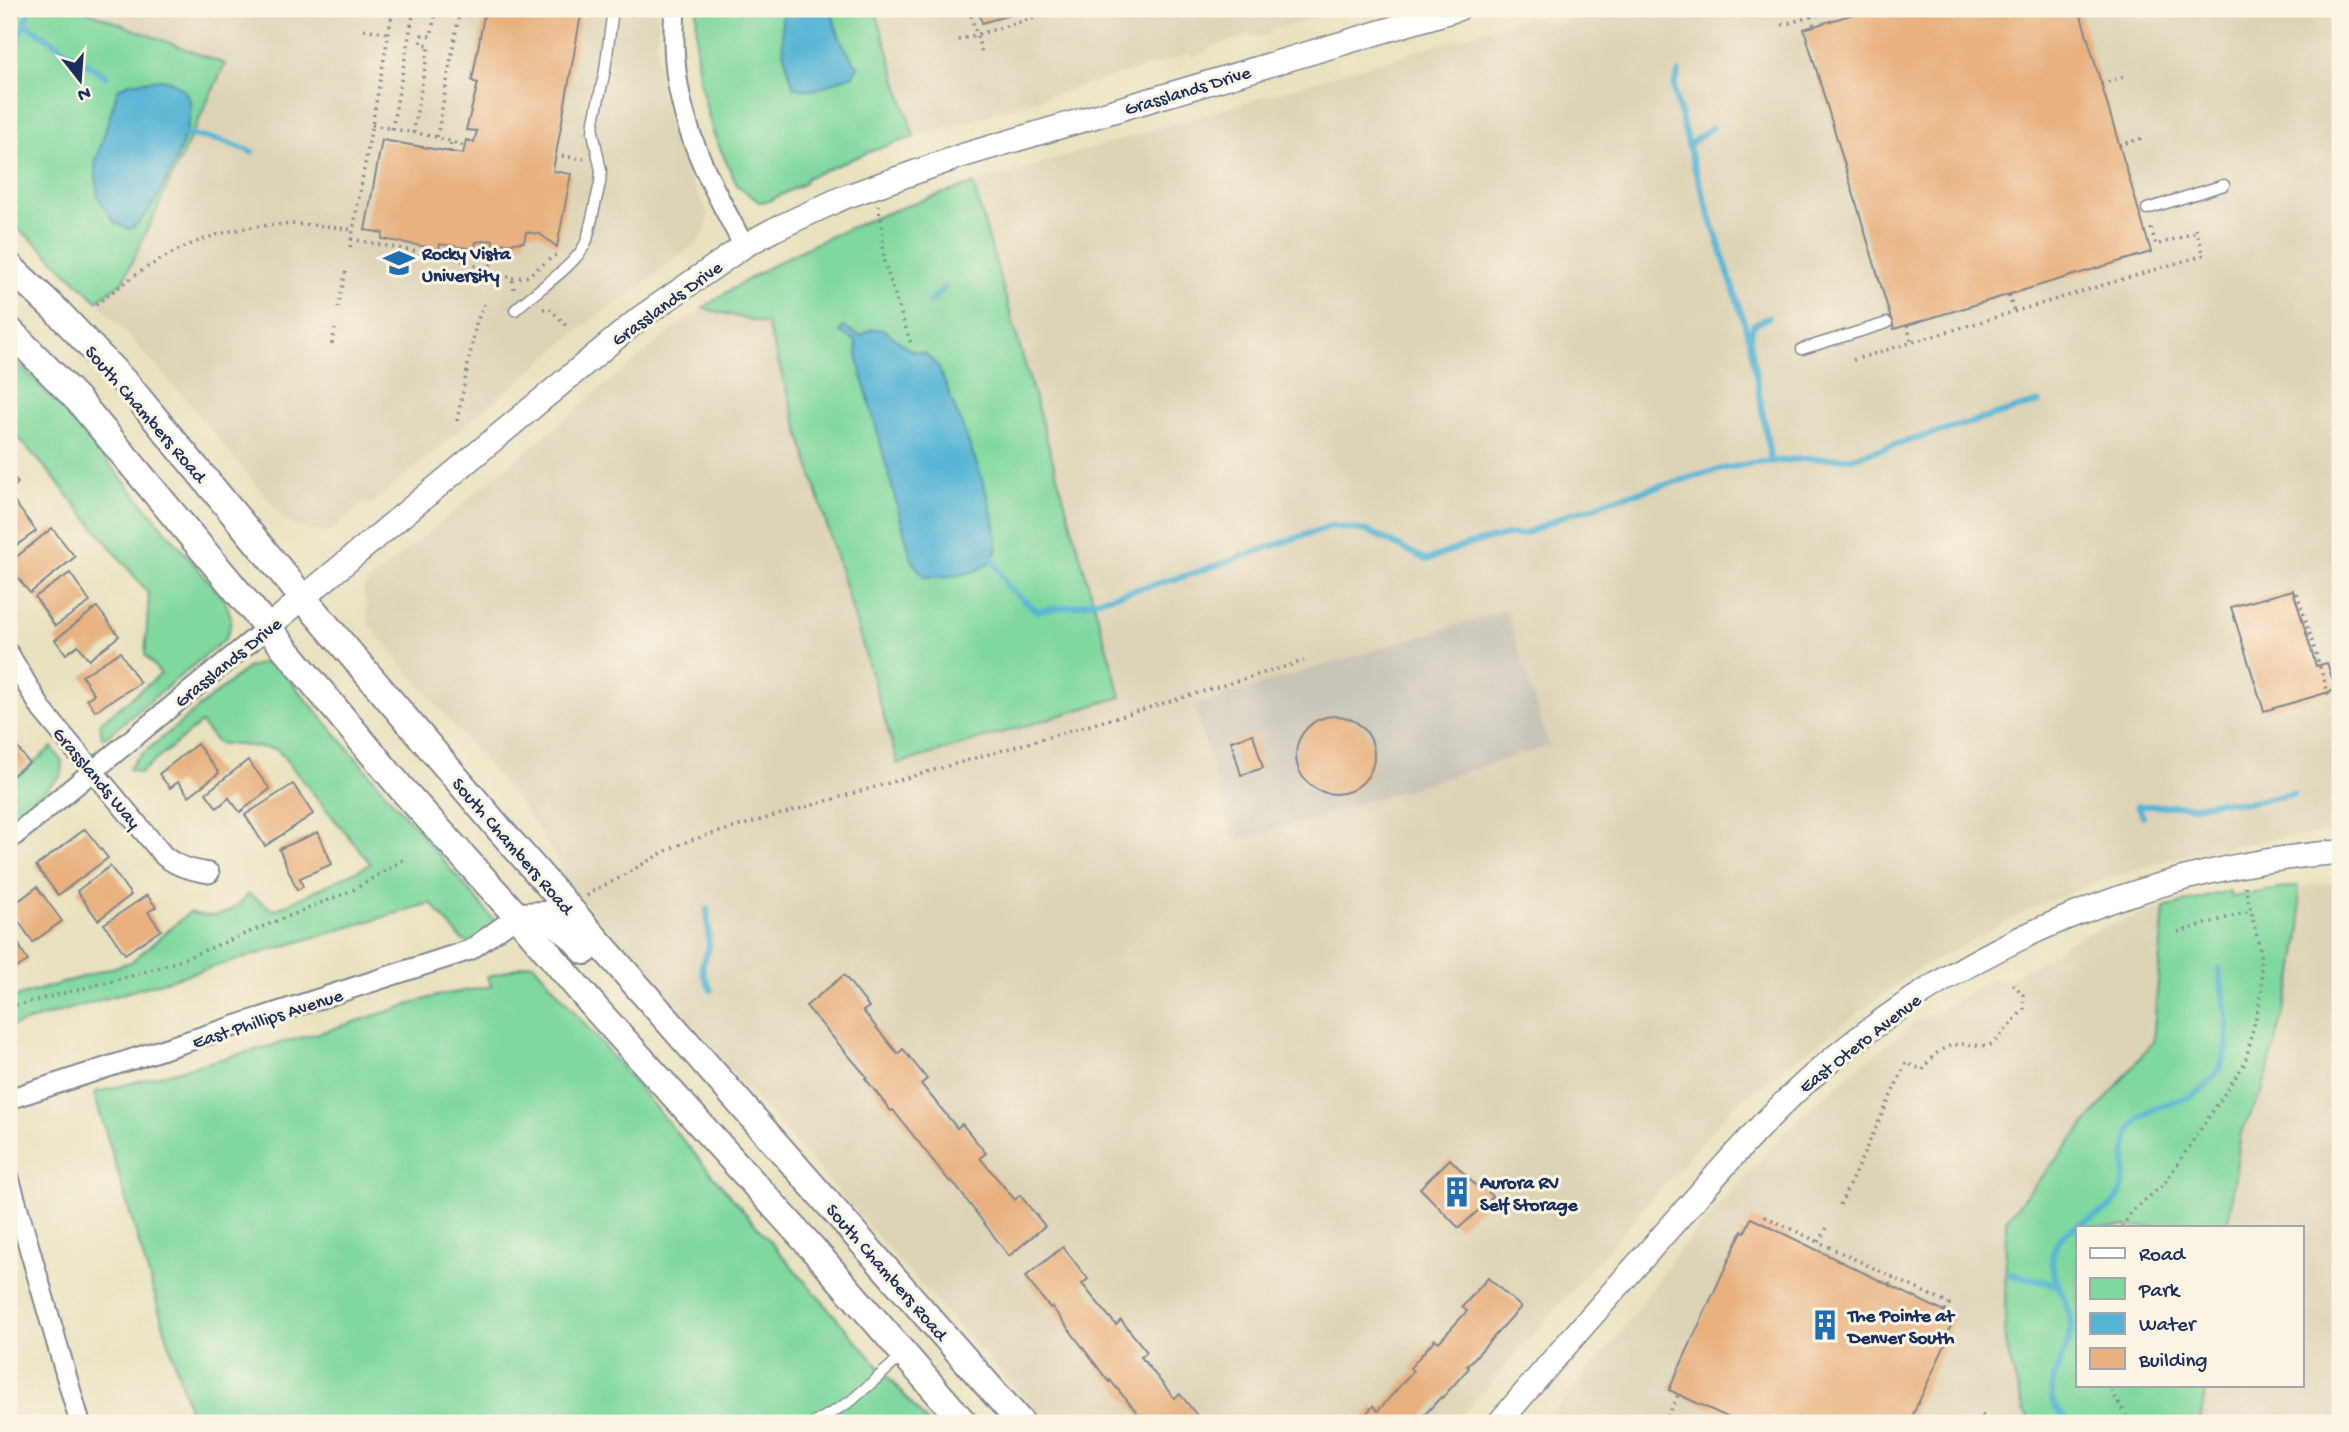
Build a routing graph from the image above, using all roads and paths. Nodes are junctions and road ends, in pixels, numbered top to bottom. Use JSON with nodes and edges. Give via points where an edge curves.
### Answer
{"nodes":[{"id":1,"x":393,"y":9,"type":"edge"},
{"id":2,"x":414,"y":9,"type":"edge"},
{"id":3,"x":436,"y":9,"type":"edge"},
{"id":4,"x":460,"y":9,"type":"edge"},
{"id":5,"x":613,"y":9,"type":"edge"},
{"id":6,"x":675,"y":9,"type":"edge"},
{"id":7,"x":969,"y":9,"type":"edge"},
{"id":8,"x":1065,"y":9,"type":"edge"},
{"id":9,"x":1458,"y":9,"type":"edge"},
{"id":10,"x":1837,"y":9,"type":"edge"},
{"id":11,"x":979,"y":14,"type":"dead end"},
{"id":12,"x":971,"y":16,"type":"junction"},
{"id":13,"x":1811,"y":16,"type":"junction"},
{"id":14,"x":1782,"y":25,"type":"dead end"},
{"id":15,"x":1814,"y":26,"type":"dead end"},
{"id":16,"x":363,"y":29,"type":"dead end"},
{"id":17,"x":389,"y":33,"type":"junction"},
{"id":18,"x":977,"y":35,"type":"junction"},
{"id":19,"x":409,"y":37,"type":"junction"},
{"id":20,"x":422,"y":39,"type":"junction"},
{"id":21,"x":958,"y":40,"type":"dead end"},
{"id":22,"x":982,"y":53,"type":"dead end"},
{"id":23,"x":2123,"y":77,"type":"dead end"},
{"id":24,"x":2101,"y":84,"type":"dead end"},
{"id":25,"x":373,"y":125,"type":"junction"},
{"id":26,"x":392,"y":129,"type":"junction"},
{"id":27,"x":413,"y":133,"type":"junction"},
{"id":28,"x":437,"y":137,"type":"junction"},
{"id":29,"x":2143,"y":138,"type":"dead end"},
{"id":30,"x":451,"y":141,"type":"junction"},
{"id":31,"x":2119,"y":145,"type":"dead end"},
{"id":32,"x":464,"y":146,"type":"dead end"},
{"id":33,"x":450,"y":152,"type":"dead end"},
{"id":34,"x":555,"y":155,"type":"dead end"},
{"id":35,"x":585,"y":160,"type":"dead end"},
{"id":36,"x":873,"y":186,"type":"junction"},
{"id":37,"x":2224,"y":186,"type":"dead end"},
{"id":38,"x":2147,"y":209,"type":"dead end"},
{"id":39,"x":2194,"y":225,"type":"dead end"},
{"id":40,"x":2151,"y":228,"type":"dead end"},
{"id":41,"x":353,"y":230,"type":"junction"},
{"id":42,"x":2197,"y":232,"type":"junction"},
{"id":43,"x":351,"y":239,"type":"junction"},
{"id":44,"x":2154,"y":240,"type":"junction"},
{"id":45,"x":2148,"y":242,"type":"dead end"},
{"id":46,"x":495,"y":244,"type":"dead end"},
{"id":47,"x":744,"y":246,"type":"junction"},
{"id":48,"x":349,"y":247,"type":"dead end"},
{"id":49,"x":562,"y":250,"type":"dead end"},
{"id":50,"x":9,"y":266,"type":"edge"},
{"id":51,"x":346,"y":270,"type":"dead end"},
{"id":52,"x":490,"y":270,"type":"junction"},
{"id":53,"x":512,"y":278,"type":"junction"},
{"id":54,"x":488,"y":279,"type":"dead end"},
{"id":55,"x":514,"y":289,"type":"dead end"},
{"id":56,"x":2009,"y":295,"type":"dead end"},
{"id":57,"x":484,"y":304,"type":"dead end"},
{"id":58,"x":96,"y":305,"type":"dead end"},
{"id":59,"x":338,"y":308,"type":"dead end"},
{"id":60,"x":543,"y":309,"type":"dead end"},
{"id":61,"x":516,"y":310,"type":"dead end"},
{"id":62,"x":2014,"y":312,"type":"junction"},
{"id":63,"x":1887,"y":323,"type":"dead end"},
{"id":64,"x":1907,"y":325,"type":"dead end"},
{"id":65,"x":567,"y":326,"type":"dead end"},
{"id":66,"x":335,"y":329,"type":"dead end"},
{"id":67,"x":9,"y":330,"type":"edge"},
{"id":68,"x":1912,"y":342,"type":"junction"},
{"id":69,"x":332,"y":344,"type":"dead end"},
{"id":70,"x":911,"y":344,"type":"dead end"},
{"id":71,"x":1802,"y":349,"type":"dead end"},
{"id":72,"x":1853,"y":360,"type":"dead end"},
{"id":73,"x":457,"y":421,"type":"dead end"},
{"id":74,"x":2297,"y":593,"type":"dead end"},
{"id":75,"x":303,"y":598,"type":"junction"},
{"id":76,"x":267,"y":628,"type":"junction"},
{"id":77,"x":9,"y":654,"type":"edge"},
{"id":78,"x":1304,"y":661,"type":"dead end"},
{"id":79,"x":2329,"y":696,"type":"dead end"},
{"id":80,"x":93,"y":771,"type":"junction"},
{"id":81,"x":9,"y":840,"type":"edge"},
{"id":82,"x":2340,"y":852,"type":"edge"},
{"id":83,"x":403,"y":860,"type":"dead end"},
{"id":84,"x":2242,"y":866,"type":"junction"},
{"id":85,"x":209,"y":873,"type":"dead end"},
{"id":86,"x":570,"y":911,"type":"junction"},
{"id":87,"x":2250,"y":911,"type":"junction"},
{"id":88,"x":517,"y":916,"type":"junction"},
{"id":89,"x":2178,"y":932,"type":"dead end"},
{"id":90,"x":2011,"y":981,"type":"dead end"},
{"id":91,"x":9,"y":1007,"type":"edge"},
{"id":92,"x":677,"y":1033,"type":"junction"},
{"id":93,"x":9,"y":1100,"type":"edge"},
{"id":94,"x":9,"y":1178,"type":"edge"},
{"id":95,"x":1840,"y":1205,"type":"dead end"},
{"id":96,"x":1762,"y":1224,"type":"dead end"},
{"id":97,"x":1829,"y":1224,"type":"dead end"},
{"id":98,"x":2123,"y":1226,"type":"edge"},
{"id":99,"x":1820,"y":1243,"type":"junction"},
{"id":100,"x":1818,"y":1250,"type":"dead end"},
{"id":101,"x":1893,"y":1277,"type":"junction"},
{"id":102,"x":1889,"y":1284,"type":"dead end"},
{"id":103,"x":1945,"y":1312,"type":"dead end"},
{"id":104,"x":905,"y":1353,"type":"junction"},
{"id":105,"x":2108,"y":1386,"type":"edge"},
{"id":106,"x":1678,"y":1395,"type":"dead end"},
{"id":107,"x":1982,"y":1415,"type":"dead end"},
{"id":108,"x":80,"y":1423,"type":"edge"},
{"id":109,"x":814,"y":1423,"type":"edge"},
{"id":110,"x":964,"y":1423,"type":"edge"},
{"id":111,"x":1021,"y":1423,"type":"edge"},
{"id":112,"x":1499,"y":1423,"type":"edge"},
{"id":113,"x":1665,"y":1423,"type":"edge"},
{"id":114,"x":1993,"y":1423,"type":"edge"},
{"id":115,"x":2131,"y":1423,"type":"edge"}],
"edges":[{"from":1,"to":17,"type":"path"},
{"from":2,"to":19,"type":"path"},
{"from":3,"to":20,"type":"path","via":[[431,36],[422,34]]},
{"from":4,"to":28,"type":"path"},
{"from":5,"to":61,"type":"lane","via":[[593,132],[600,183],[587,240],[579,254]]},
{"from":6,"to":47,"type":"street","via":[[676,66],[685,118],[699,160]]},
{"from":7,"to":12,"type":"path"},
{"from":8,"to":18,"type":"path"},
{"from":9,"to":36,"type":"street","name":"Grasslands Drive"},
{"from":10,"to":13,"type":"path"},
{"from":11,"to":12,"type":"path"},
{"from":12,"to":18,"type":"path"},
{"from":13,"to":14,"type":"path"},
{"from":13,"to":15,"type":"path"},
{"from":16,"to":17,"type":"path"},
{"from":17,"to":25,"type":"path"},
{"from":18,"to":21,"type":"path"},
{"from":18,"to":22,"type":"path"},
{"from":19,"to":20,"type":"path"},
{"from":19,"to":26,"type":"path"},
{"from":20,"to":27,"type":"path","via":[[421,43],[429,45]]},
{"from":23,"to":24,"type":"path"},
{"from":25,"to":26,"type":"path"},
{"from":25,"to":41,"type":"path"},
{"from":26,"to":27,"type":"path"},
{"from":27,"to":28,"type":"path"},
{"from":28,"to":30,"type":"path"},
{"from":29,"to":31,"type":"path"},
{"from":30,"to":32,"type":"path"},
{"from":30,"to":33,"type":"path"},
{"from":34,"to":35,"type":"path"},
{"from":36,"to":47,"type":"street","name":"Grasslands Drive"},
{"from":36,"to":70,"type":"path","via":[[883,224],[884,262]]},
{"from":37,"to":38,"type":"lane"},
{"from":39,"to":42,"type":"path"},
{"from":40,"to":44,"type":"path"},
{"from":41,"to":43,"type":"path"},
{"from":41,"to":58,"type":"path","via":[[291,223],[224,232],[165,256]]},
{"from":42,"to":44,"type":"path","via":[[2156,244]]},
{"from":42,"to":62,"type":"path","via":[[2203,255]]},
{"from":43,"to":48,"type":"path"},
{"from":43,"to":52,"type":"path","via":[[439,255]]},
{"from":44,"to":45,"type":"path"},
{"from":46,"to":52,"type":"path"},
{"from":47,"to":75,"type":"street","name":"Grasslands Drive","via":[[640,318]]},
{"from":49,"to":53,"type":"path","via":[[526,277]]},
{"from":50,"to":75,"type":"main road","name":"South Chambers Road","via":[[130,388]]},
{"from":51,"to":59,"type":"path"},
{"from":52,"to":53,"type":"path"},
{"from":52,"to":54,"type":"path"},
{"from":53,"to":55,"type":"path"},
{"from":56,"to":62,"type":"path"},
{"from":57,"to":73,"type":"path"},
{"from":60,"to":65,"type":"path","via":[[549,308]]},
{"from":62,"to":68,"type":"path"},
{"from":63,"to":71,"type":"lane"},
{"from":64,"to":68,"type":"path"},
{"from":66,"to":69,"type":"path"},
{"from":67,"to":76,"type":"main road","via":[[78,400]]},
{"from":68,"to":72,"type":"path"},
{"from":74,"to":79,"type":"path"},
{"from":75,"to":76,"type":"street","name":"Grasslands Drive"},
{"from":75,"to":86,"type":"main road","name":"South Chambers Road"},
{"from":76,"to":80,"type":"street","name":"Grasslands Drive"},
{"from":76,"to":88,"type":"main road","via":[[401,788]]},
{"from":77,"to":80,"type":"street","name":"Grasslands Way","via":[[42,710]]},
{"from":78,"to":86,"type":"path","via":[[691,840],[592,890]]},
{"from":80,"to":81,"type":"street","name":"Grasslands Drive"},
{"from":80,"to":85,"type":"street","name":"Grasslands Way","via":[[164,856],[185,869]]},
{"from":82,"to":84,"type":"street","name":"East Otero Avenue"},
{"from":83,"to":91,"type":"path","via":[[353,890],[176,962]]},
{"from":84,"to":87,"type":"path"},
{"from":84,"to":112,"type":"street","name":"East Otero Avenue","via":[[2159,886],[2055,922],[1972,962],[1895,1010],[1775,1112]]},
{"from":86,"to":92,"type":"main road","name":"South Chambers Road"},
{"from":87,"to":89,"type":"path"},
{"from":87,"to":98,"type":"path","via":[[2260,950],[2262,992],[2242,1071],[2164,1184],[2132,1211]]},
{"from":88,"to":92,"type":"main road","via":[[546,915],[573,937],[625,1000]]},
{"from":88,"to":93,"type":"street","name":"East Phillips Avenue","via":[[470,950]]},
{"from":88,"to":104,"type":"main road"},
{"from":90,"to":95,"type":"path","via":[[2023,995],[2024,1009],[1994,1043],[1947,1047],[1923,1070],[1906,1063]]},
{"from":92,"to":111,"type":"main road","name":"South Chambers Road"},
{"from":94,"to":108,"type":"street"},
{"from":96,"to":99,"type":"path","via":[[1766,1217]]},
{"from":97,"to":99,"type":"path"},
{"from":99,"to":100,"type":"path"},
{"from":99,"to":101,"type":"path"},
{"from":101,"to":102,"type":"path"},
{"from":101,"to":103,"type":"path","via":[[1949,1304]]},
{"from":104,"to":109,"type":"lane","via":[[851,1401]]},
{"from":104,"to":110,"type":"main road"},
{"from":105,"to":115,"type":"path"},
{"from":106,"to":113,"type":"path"},
{"from":107,"to":114,"type":"path"}]}
